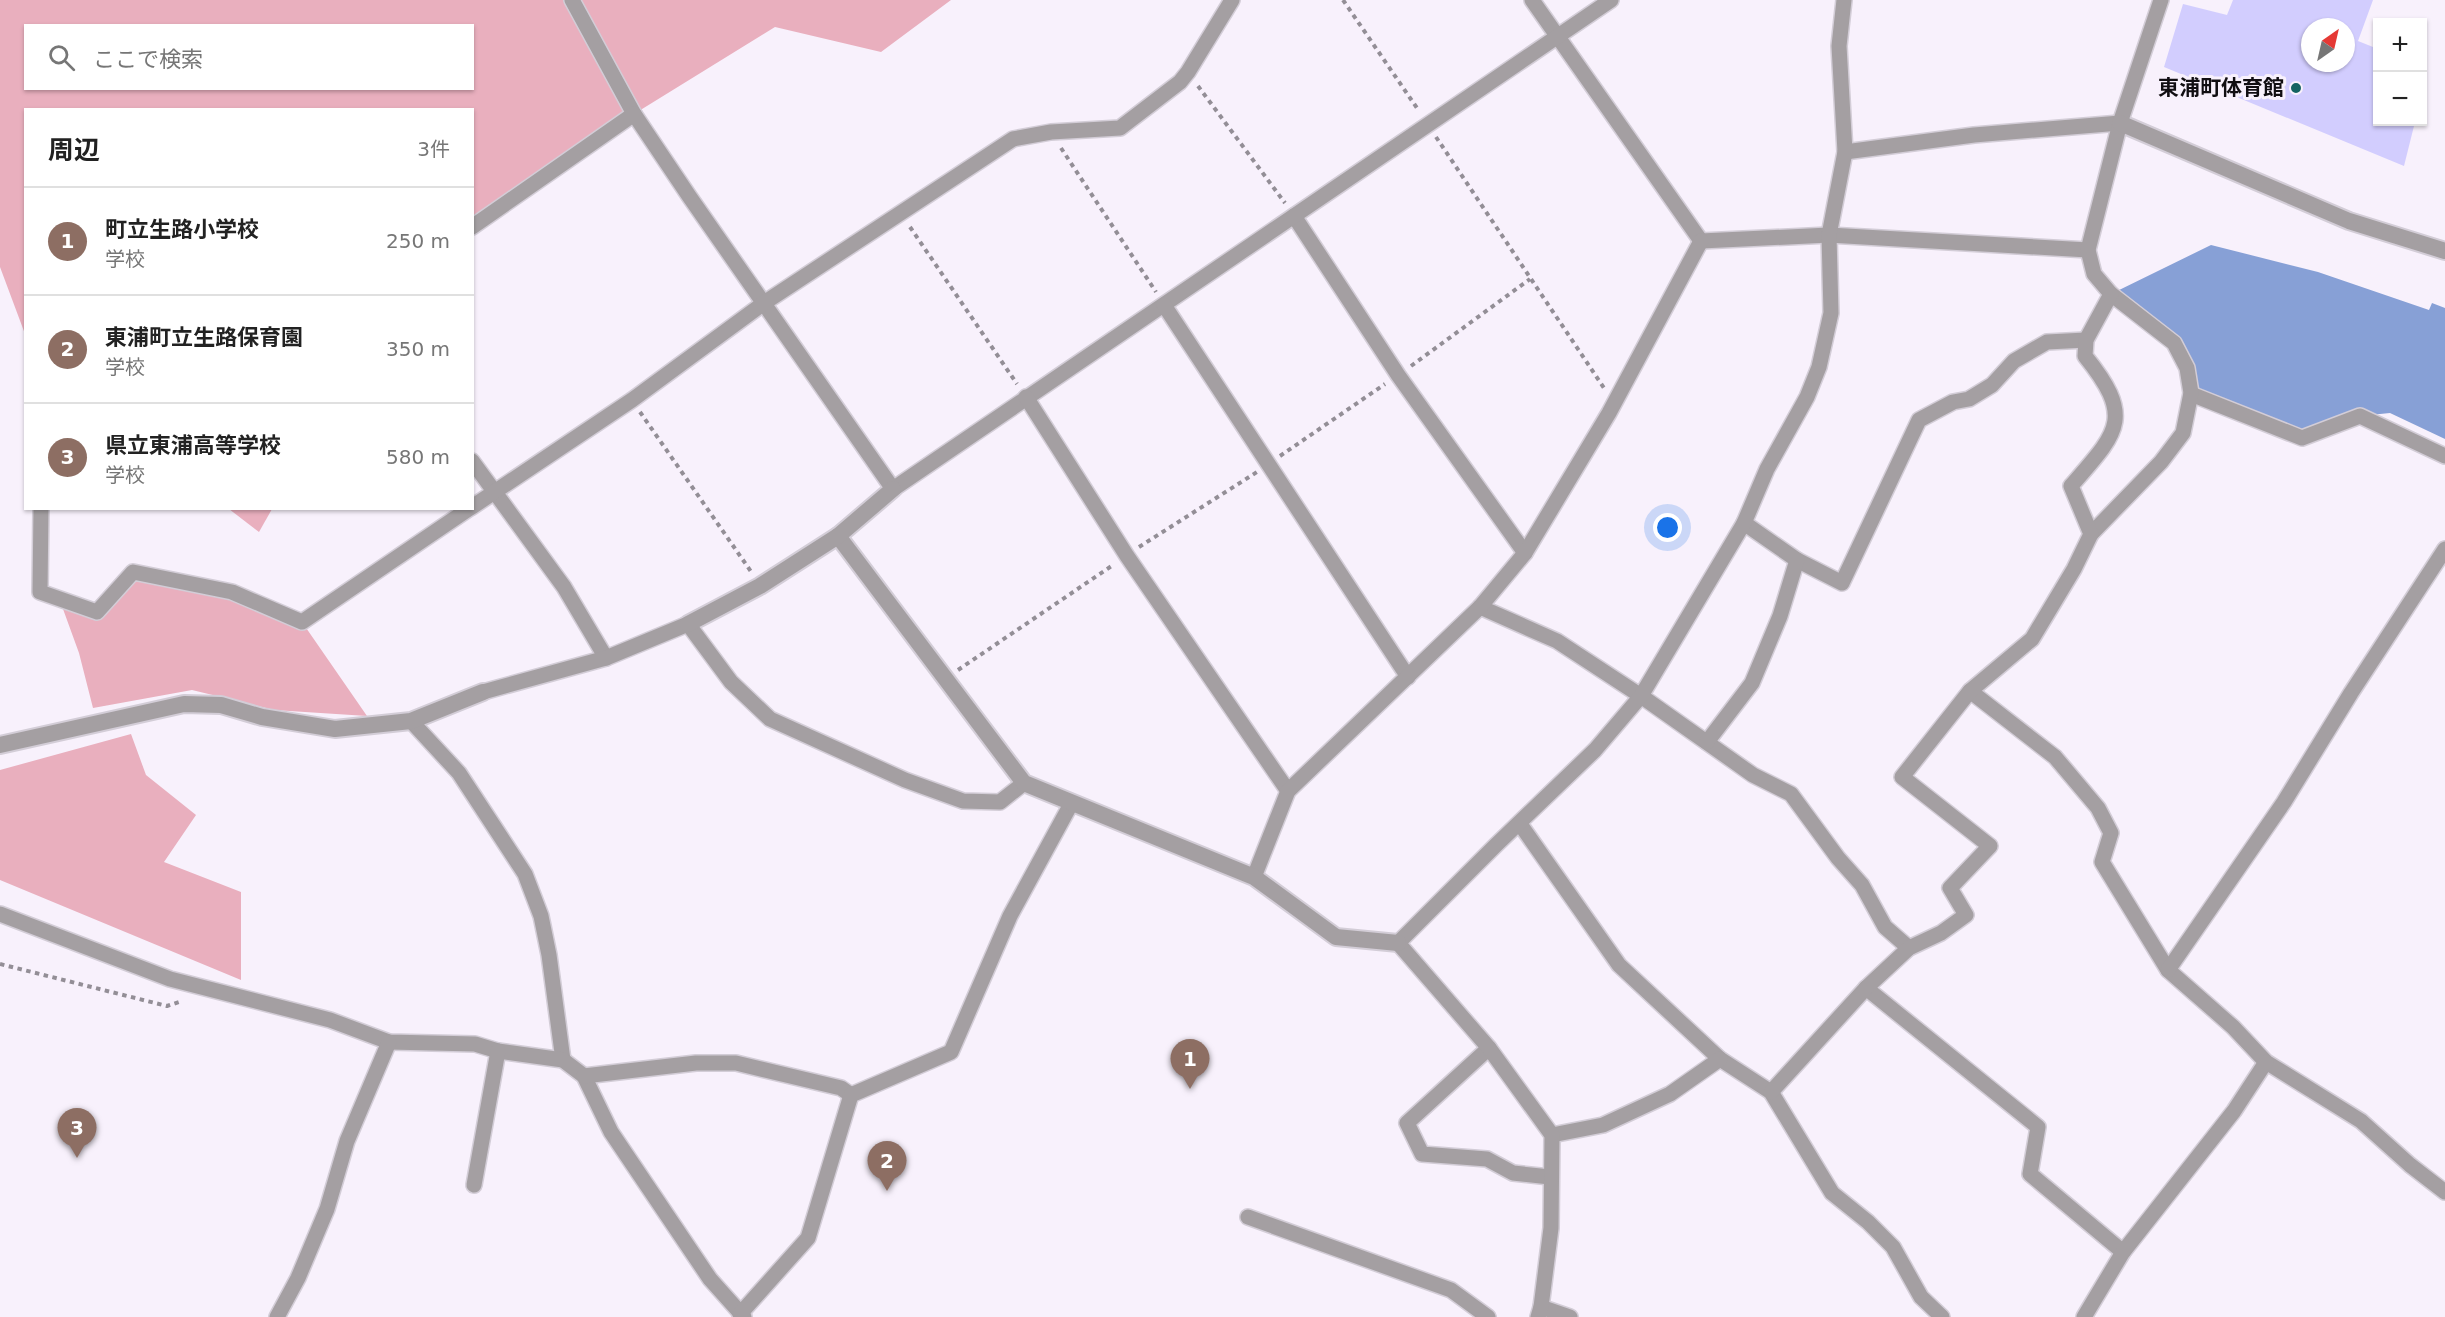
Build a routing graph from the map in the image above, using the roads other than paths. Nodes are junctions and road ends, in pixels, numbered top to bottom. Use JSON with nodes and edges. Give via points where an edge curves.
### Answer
{"nodes":[{"id":1,"x":572,"y":0,"type":"edge"},
{"id":2,"x":1232,"y":0,"type":"edge"},
{"id":3,"x":1532,"y":0,"type":"edge"},
{"id":4,"x":1611,"y":0,"type":"edge"},
{"id":5,"x":1844,"y":0,"type":"edge"},
{"id":6,"x":2161,"y":0,"type":"edge"},
{"id":7,"x":1558,"y":36,"type":"junction"},
{"id":8,"x":634,"y":114,"type":"junction"},
{"id":9,"x":2120,"y":123,"type":"junction"},
{"id":10,"x":1845,"y":152,"type":"junction"},
{"id":11,"x":1294,"y":216,"type":"junction"},
{"id":12,"x":474,"y":226,"type":"edge"},
{"id":13,"x":1829,"y":235,"type":"junction"},
{"id":14,"x":1701,"y":242,"type":"junction"},
{"id":15,"x":2088,"y":250,"type":"junction"},
{"id":16,"x":2445,"y":251,"type":"edge"},
{"id":17,"x":2111,"y":294,"type":"junction"},
{"id":18,"x":764,"y":303,"type":"junction"},
{"id":19,"x":1164,"y":305,"type":"junction"},
{"id":20,"x":2086,"y":340,"type":"junction"},
{"id":21,"x":2191,"y":394,"type":"junction"},
{"id":22,"x":1026,"y":397,"type":"junction"},
{"id":23,"x":2445,"y":456,"type":"edge"},
{"id":24,"x":474,"y":464,"type":"edge"},
{"id":25,"x":893,"y":489,"type":"junction"},
{"id":26,"x":496,"y":491,"type":"junction"},
{"id":27,"x":474,"y":506,"type":"edge"},
{"id":28,"x":41,"y":510,"type":"edge"},
{"id":29,"x":468,"y":510,"type":"edge"},
{"id":30,"x":1744,"y":523,"type":"junction"},
{"id":31,"x":2091,"y":534,"type":"junction"},
{"id":32,"x":838,"y":536,"type":"junction"},
{"id":33,"x":2445,"y":549,"type":"edge"},
{"id":34,"x":1525,"y":553,"type":"junction"},
{"id":35,"x":1797,"y":560,"type":"junction"},
{"id":36,"x":1480,"y":607,"type":"junction"},
{"id":37,"x":688,"y":624,"type":"junction"},
{"id":38,"x":606,"y":658,"type":"junction"},
{"id":39,"x":1408,"y":677,"type":"junction"},
{"id":40,"x":1970,"y":691,"type":"junction"},
{"id":41,"x":483,"y":692,"type":"joint"},
{"id":42,"x":1641,"y":696,"type":"junction"},
{"id":43,"x":411,"y":721,"type":"junction"},
{"id":44,"x":1707,"y":742,"type":"junction"},
{"id":45,"x":0,"y":746,"type":"edge"},
{"id":46,"x":1024,"y":783,"type":"junction"},
{"id":47,"x":1288,"y":791,"type":"junction"},
{"id":48,"x":1071,"y":804,"type":"junction"},
{"id":49,"x":1520,"y":824,"type":"junction"},
{"id":50,"x":1254,"y":877,"type":"junction"},
{"id":51,"x":0,"y":914,"type":"edge"},
{"id":52,"x":1398,"y":943,"type":"junction"},
{"id":53,"x":1909,"y":948,"type":"junction"},
{"id":54,"x":2168,"y":970,"type":"junction"},
{"id":55,"x":1866,"y":988,"type":"junction"},
{"id":56,"x":389,"y":1042,"type":"junction"},
{"id":57,"x":1489,"y":1048,"type":"junction"},
{"id":58,"x":498,"y":1051,"type":"junction"},
{"id":59,"x":1720,"y":1059,"type":"junction"},
{"id":60,"x":563,"y":1060,"type":"junction"},
{"id":61,"x":2266,"y":1062,"type":"junction"},
{"id":62,"x":584,"y":1076,"type":"junction"},
{"id":63,"x":1772,"y":1092,"type":"junction"},
{"id":64,"x":850,"y":1095,"type":"junction"},
{"id":65,"x":1552,"y":1135,"type":"junction"},
{"id":66,"x":1550,"y":1177,"type":"junction"},
{"id":67,"x":474,"y":1185,"type":"dead end"},
{"id":68,"x":2445,"y":1192,"type":"edge"},
{"id":69,"x":1248,"y":1217,"type":"dead end"},
{"id":70,"x":2123,"y":1252,"type":"junction"},
{"id":71,"x":1540,"y":1312,"type":"edge"},
{"id":72,"x":742,"y":1315,"type":"edge"},
{"id":73,"x":277,"y":1317,"type":"edge"},
{"id":74,"x":1488,"y":1317,"type":"edge"},
{"id":75,"x":1570,"y":1317,"type":"edge"},
{"id":76,"x":1942,"y":1317,"type":"edge"},
{"id":77,"x":2084,"y":1317,"type":"edge"}],
"edges":[{"from":1,"to":8,"type":"street"},
{"from":2,"to":18,"type":"street","via":[[1180,82],[1119,128],[1012,139]]},
{"from":3,"to":7,"type":"street"},
{"from":4,"to":7,"type":"street"},
{"from":5,"to":10,"type":"street","via":[[1839,46]]},
{"from":6,"to":9,"type":"street"},
{"from":7,"to":11,"type":"street"},
{"from":7,"to":14,"type":"street"},
{"from":8,"to":12,"type":"street"},
{"from":8,"to":18,"type":"street"},
{"from":9,"to":10,"type":"street","via":[[1974,135]]},
{"from":9,"to":15,"type":"street"},
{"from":9,"to":16,"type":"street","via":[[2349,221]]},
{"from":10,"to":13,"type":"street"},
{"from":11,"to":19,"type":"street"},
{"from":11,"to":34,"type":"street","via":[[1398,375]]},
{"from":13,"to":14,"type":"street"},
{"from":13,"to":15,"type":"street"},
{"from":13,"to":30,"type":"street","via":[[1831,313],[1819,367]]},
{"from":14,"to":34,"type":"street","via":[[1615,403]]},
{"from":15,"to":17,"type":"street","via":[[2094,274]]},
{"from":17,"to":20,"type":"street"},
{"from":17,"to":21,"type":"street","via":[[2174,343],[2187,368]]},
{"from":18,"to":25,"type":"street"},
{"from":18,"to":26,"type":"street","via":[[632,400]]},
{"from":19,"to":22,"type":"street"},
{"from":19,"to":39,"type":"street"},
{"from":20,"to":31,"type":"street","via":[[2085,356],[2105,381],[2116,408],[2106,446],[2071,486]]},
{"from":20,"to":35,"type":"street","via":[[2047,342],[2014,361],[1984,390],[1919,420],[1842,583]]},
{"from":21,"to":23,"type":"street","via":[[2302,438],[2360,416]]},
{"from":21,"to":31,"type":"street","via":[[2183,433]]},
{"from":22,"to":25,"type":"street"},
{"from":22,"to":47,"type":"street","via":[[1127,556]]},
{"from":24,"to":26,"type":"street"},
{"from":25,"to":32,"type":"street"},
{"from":26,"to":27,"type":"street"},
{"from":26,"to":38,"type":"street","via":[[564,587]]},
{"from":28,"to":29,"type":"street","via":[[40,592],[97,612],[133,572],[232,592],[302,622]]},
{"from":30,"to":35,"type":"street"},
{"from":30,"to":42,"type":"street"},
{"from":31,"to":40,"type":"street","via":[[2032,639]]},
{"from":32,"to":37,"type":"street","via":[[760,586]]},
{"from":32,"to":46,"type":"street"},
{"from":33,"to":54,"type":"street","via":[[2284,802]]},
{"from":34,"to":36,"type":"street"},
{"from":35,"to":44,"type":"street","via":[[1780,616],[1752,683]]},
{"from":36,"to":39,"type":"street"},
{"from":36,"to":42,"type":"street","via":[[1557,641]]},
{"from":37,"to":38,"type":"street"},
{"from":37,"to":46,"type":"street","via":[[731,682],[770,719],[905,780],[963,801],[1000,802]]},
{"from":38,"to":41,"type":"street"},
{"from":39,"to":47,"type":"street"},
{"from":40,"to":53,"type":"street","via":[[1902,777],[1990,846],[1950,888],[1966,915],[1941,933]]},
{"from":40,"to":54,"type":"street","via":[[2055,758],[2098,808],[2111,833],[2102,862]]},
{"from":41,"to":43,"type":"street"},
{"from":42,"to":44,"type":"street"},
{"from":42,"to":49,"type":"street","via":[[1595,750]]},
{"from":43,"to":45,"type":"street","via":[[336,729],[262,717],[221,705],[184,704]]},
{"from":43,"to":60,"type":"street","via":[[459,773],[525,874],[541,916],[549,955]]},
{"from":44,"to":53,"type":"street","via":[[1753,775],[1791,794],[1862,885],[1885,927]]},
{"from":46,"to":48,"type":"street"},
{"from":47,"to":50,"type":"street"},
{"from":48,"to":50,"type":"street"},
{"from":48,"to":64,"type":"street","via":[[1010,916],[951,1053]]},
{"from":49,"to":52,"type":"street"},
{"from":49,"to":59,"type":"street","via":[[1619,965]]},
{"from":50,"to":52,"type":"street","via":[[1336,937]]},
{"from":51,"to":56,"type":"street","via":[[170,979],[330,1020]]},
{"from":52,"to":57,"type":"street"},
{"from":53,"to":55,"type":"street"},
{"from":54,"to":61,"type":"street"},
{"from":55,"to":63,"type":"street"},
{"from":55,"to":70,"type":"street","via":[[2038,1127],[2030,1174]]},
{"from":56,"to":58,"type":"street","via":[[475,1044]]},
{"from":56,"to":73,"type":"street","via":[[347,1141],[327,1209]]},
{"from":57,"to":65,"type":"street"},
{"from":57,"to":66,"type":"street","via":[[1407,1122],[1412,1133],[1422,1154],[1487,1160],[1513,1173]]},
{"from":58,"to":60,"type":"street"},
{"from":58,"to":67,"type":"street"},
{"from":59,"to":63,"type":"street"},
{"from":59,"to":65,"type":"street","via":[[1670,1094],[1603,1125]]},
{"from":60,"to":62,"type":"street"},
{"from":61,"to":68,"type":"street","via":[[2361,1121]]},
{"from":61,"to":70,"type":"street","via":[[2234,1111]]},
{"from":62,"to":64,"type":"street","via":[[736,1062],[841,1088]]},
{"from":62,"to":72,"type":"street","via":[[611,1132],[710,1279]]},
{"from":63,"to":76,"type":"street","via":[[1832,1193],[1893,1247],[1921,1298]]},
{"from":64,"to":72,"type":"street","via":[[808,1238]]},
{"from":65,"to":66,"type":"street"},
{"from":66,"to":71,"type":"street","via":[[1551,1228]]},
{"from":69,"to":74,"type":"street","via":[[1451,1290]]},
{"from":70,"to":77,"type":"street"},
{"from":71,"to":75,"type":"street"}]}
